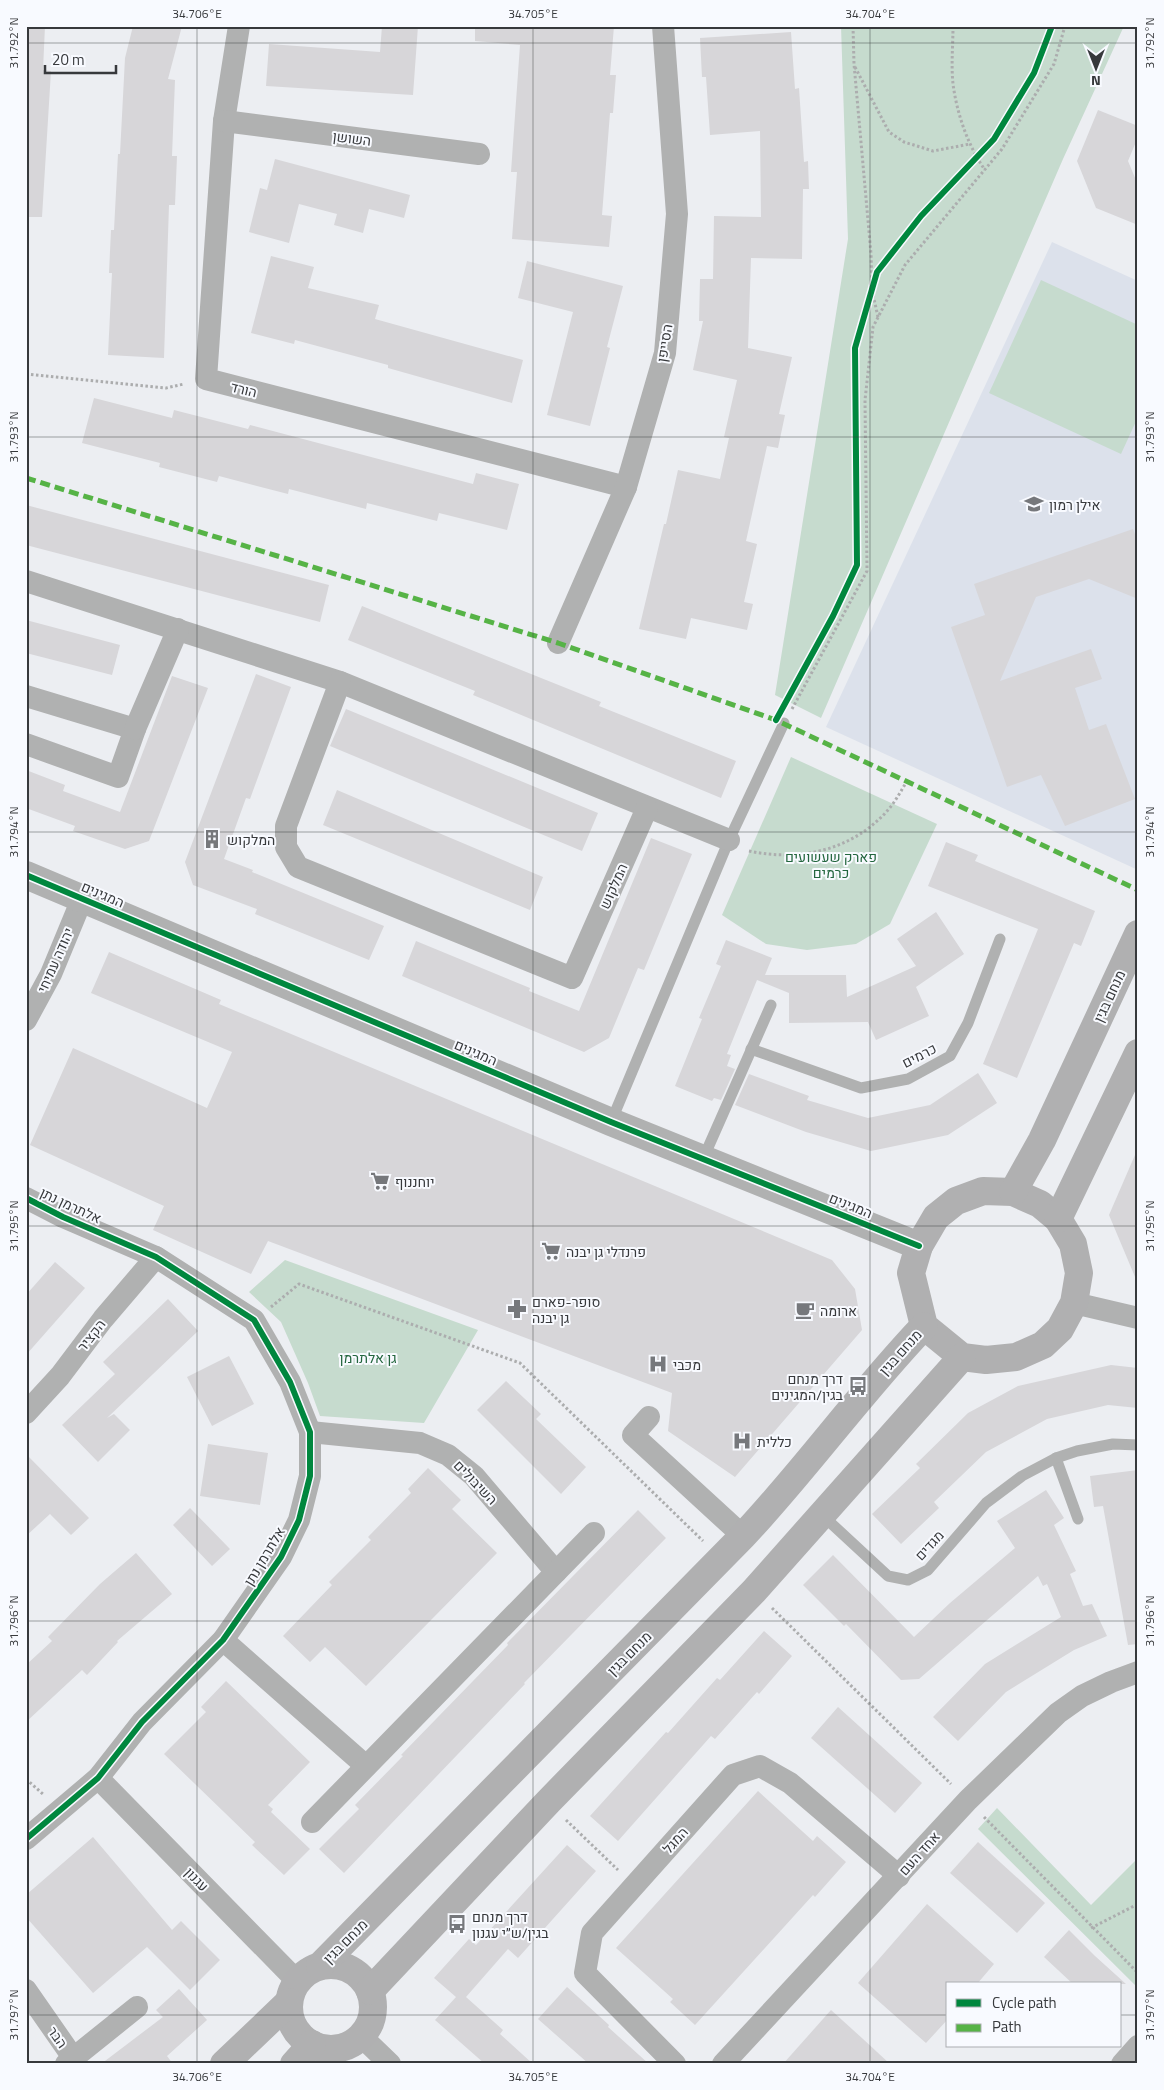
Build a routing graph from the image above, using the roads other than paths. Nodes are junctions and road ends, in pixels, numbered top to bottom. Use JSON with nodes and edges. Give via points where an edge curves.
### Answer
{"nodes":[{"id":1,"x":238,"y":26,"type":"edge"},
{"id":2,"x":663,"y":26,"type":"edge"},
{"id":3,"x":224,"y":121,"type":"junction"},
{"id":4,"x":479,"y":154,"type":"dead end"},
{"id":5,"x":626,"y":487,"type":"junction"},
{"id":6,"x":26,"y":581,"type":"edge"},
{"id":7,"x":178,"y":629,"type":"junction"},
{"id":8,"x":558,"y":643,"type":"dead end"},
{"id":9,"x":340,"y":682,"type":"junction"},
{"id":10,"x":26,"y":696,"type":"edge"},
{"id":11,"x":784,"y":723,"type":"road end"},
{"id":12,"x":135,"y":730,"type":"junction"},
{"id":13,"x":26,"y":744,"type":"edge"},
{"id":14,"x":647,"y":808,"type":"junction"},
{"id":15,"x":729,"y":840,"type":"junction"},
{"id":16,"x":26,"y":875,"type":"edge"},
{"id":17,"x":82,"y":899,"type":"junction"},
{"id":18,"x":1138,"y":934,"type":"edge"},
{"id":19,"x":1000,"y":939,"type":"dead end"},
{"id":20,"x":771,"y":1005,"type":"dead end"},
{"id":21,"x":26,"y":1020,"type":"edge"},
{"id":22,"x":751,"y":1049,"type":"junction"},
{"id":23,"x":1138,"y":1053,"type":"edge"},
{"id":24,"x":611,"y":1122,"type":"junction"},
{"id":25,"x":703,"y":1159,"type":"junction"},
{"id":26,"x":1013,"y":1192,"type":"junction"},
{"id":27,"x":26,"y":1198,"type":"edge"},
{"id":28,"x":1058,"y":1219,"type":"junction"},
{"id":29,"x":919,"y":1246,"type":"junction"},
{"id":30,"x":156,"y":1257,"type":"junction"},
{"id":31,"x":1074,"y":1303,"type":"junction"},
{"id":32,"x":1138,"y":1318,"type":"edge"},
{"id":33,"x":924,"y":1326,"type":"junction"},
{"id":34,"x":962,"y":1357,"type":"junction"},
{"id":35,"x":26,"y":1413,"type":"edge"},
{"id":36,"x":649,"y":1417,"type":"dead end"},
{"id":37,"x":310,"y":1432,"type":"junction"},
{"id":38,"x":1138,"y":1445,"type":"edge"},
{"id":39,"x":1056,"y":1458,"type":"junction"},
{"id":40,"x":821,"y":1514,"type":"junction"},
{"id":41,"x":1078,"y":1519,"type":"dead end"},
{"id":42,"x":594,"y":1533,"type":"dead end"},
{"id":43,"x":743,"y":1536,"type":"junction"},
{"id":44,"x":556,"y":1572,"type":"junction"},
{"id":45,"x":223,"y":1640,"type":"junction"},
{"id":46,"x":1138,"y":1672,"type":"edge"},
{"id":47,"x":366,"y":1766,"type":"junction"},
{"id":48,"x":98,"y":1778,"type":"junction"},
{"id":49,"x":312,"y":1822,"type":"dead end"},
{"id":50,"x":26,"y":1839,"type":"edge"},
{"id":51,"x":899,"y":1876,"type":"junction"},
{"id":52,"x":320,"y":1966,"type":"junction"},
{"id":53,"x":26,"y":1990,"type":"edge"},
{"id":54,"x":370,"y":1991,"type":"junction"},
{"id":55,"x":293,"y":1992,"type":"junction"},
{"id":56,"x":137,"y":2007,"type":"dead end"},
{"id":57,"x":361,"y":2036,"type":"junction"},
{"id":58,"x":312,"y":2044,"type":"junction"},
{"id":59,"x":1138,"y":2046,"type":"edge"},
{"id":60,"x":70,"y":2061,"type":"edge"},
{"id":61,"x":224,"y":2064,"type":"edge"},
{"id":62,"x":294,"y":2064,"type":"edge"},
{"id":63,"x":390,"y":2064,"type":"edge"},
{"id":64,"x":675,"y":2064,"type":"edge"},
{"id":65,"x":723,"y":2064,"type":"edge"},
{"id":66,"x":1122,"y":2064,"type":"edge"}],
"edges":[{"from":1,"to":3,"type":"street"},
{"from":2,"to":5,"type":"street","name":"הסייפן","via":[[677,214],[665,353]]},
{"from":3,"to":4,"type":"street","name":"השושן"},
{"from":3,"to":5,"type":"street","name":"הורד","via":[[206,379]]},
{"from":5,"to":8,"type":"street","name":"הסייפן"},
{"from":6,"to":7,"type":"street"},
{"from":7,"to":9,"type":"street"},
{"from":7,"to":12,"type":"street"},
{"from":9,"to":14,"type":"street"},
{"from":9,"to":14,"type":"street","name":"המלקוש","via":[[286,826],[286,847],[298,867],[528,962],[572,978]]},
{"from":10,"to":12,"type":"street"},
{"from":11,"to":15,"type":"lane"},
{"from":12,"to":13,"type":"street","via":[[118,777]]},
{"from":14,"to":15,"type":"street"},
{"from":15,"to":24,"type":"lane"},
{"from":16,"to":17,"type":"street","name":"המגינים"},
{"from":17,"to":21,"type":"street","name":"יהודה עמיחי","via":[[51,974]]},
{"from":17,"to":24,"type":"street","name":"המגינים"},
{"from":18,"to":26,"type":"main road","name":"מנחם בגין","via":[[1042,1140]]},
{"from":19,"to":22,"type":"lane","name":"כרמים","via":[[968,1023],[950,1056],[908,1079],[861,1088]]},
{"from":20,"to":22,"type":"lane"},
{"from":22,"to":25,"type":"lane"},
{"from":23,"to":28,"type":"main road"},
{"from":24,"to":25,"type":"street","name":"המגינים"},
{"from":25,"to":29,"type":"street","name":"המגינים"},
{"from":26,"to":28,"type":"main road","via":[[1040,1204]]},
{"from":26,"to":29,"type":"main road","via":[[983,1191],[956,1201],[936,1217]]},
{"from":27,"to":30,"type":"street","name":"אלתרמן נתן"},
{"from":28,"to":31,"type":"main road","via":[[1073,1244],[1079,1273]]},
{"from":29,"to":33,"type":"main road","via":[[912,1273]]},
{"from":30,"to":35,"type":"street","name":"הקציר"},
{"from":30,"to":37,"type":"street","name":"אלתרמן נתן","via":[[254,1320],[290,1382]]},
{"from":31,"to":32,"type":"street"},
{"from":31,"to":34,"type":"main road","via":[[1060,1329],[1042,1345],[1016,1357],[986,1360]]},
{"from":33,"to":34,"type":"main road"},
{"from":33,"to":43,"type":"main road","name":"מנחם בגין"},
{"from":34,"to":40,"type":"main road"},
{"from":36,"to":43,"type":"street","via":[[633,1435]]},
{"from":37,"to":44,"type":"street","name":"השיבולים","via":[[420,1443],[448,1455],[474,1476]]},
{"from":37,"to":45,"type":"street","name":"אלתרמן נתן","via":[[310,1476],[299,1520],[281,1557]]},
{"from":38,"to":39,"type":"lane","name":"מגדים","via":[[1113,1444]]},
{"from":39,"to":40,"type":"lane","name":"מגדים","via":[[1022,1476],[986,1503],[928,1570],[908,1580],[888,1576]]},
{"from":39,"to":41,"type":"lane"},
{"from":40,"to":54,"type":"main road","via":[[754,1590]]},
{"from":42,"to":44,"type":"street"},
{"from":43,"to":52,"type":"main road","name":"מנחם בגין"},
{"from":44,"to":47,"type":"street"},
{"from":45,"to":47,"type":"street"},
{"from":45,"to":48,"type":"street","name":"אלתרמן נתן","via":[[142,1722]]},
{"from":46,"to":51,"type":"street","name":"אחד העם","via":[[1082,1696],[1058,1713],[968,1800]]},
{"from":47,"to":49,"type":"street"},
{"from":48,"to":50,"type":"street","name":"אלתרמן נתן"},
{"from":48,"to":55,"type":"street","name":"עגנון"},
{"from":51,"to":64,"type":"street","name":"המגל","via":[[790,1783],[760,1766],[733,1775],[592,1933],[585,1973]]},
{"from":51,"to":65,"type":"street","name":"אחד העם"},
{"from":52,"to":54,"type":"main road","via":[[347,1968],[359,1975]]},
{"from":52,"to":55,"type":"main road","via":[[308,1972]]},
{"from":53,"to":60,"type":"street","name":"הבר"},
{"from":54,"to":57,"type":"main road","via":[[373,2012]]},
{"from":55,"to":58,"type":"main road","via":[[291,2021],[298,2033]]},
{"from":55,"to":61,"type":"main road"},
{"from":56,"to":60,"type":"street","name":"הבר"},
{"from":57,"to":58,"type":"main road","via":[[336,2048]]},
{"from":57,"to":63,"type":"street"},
{"from":58,"to":62,"type":"main road"},
{"from":59,"to":66,"type":"street"}]}
